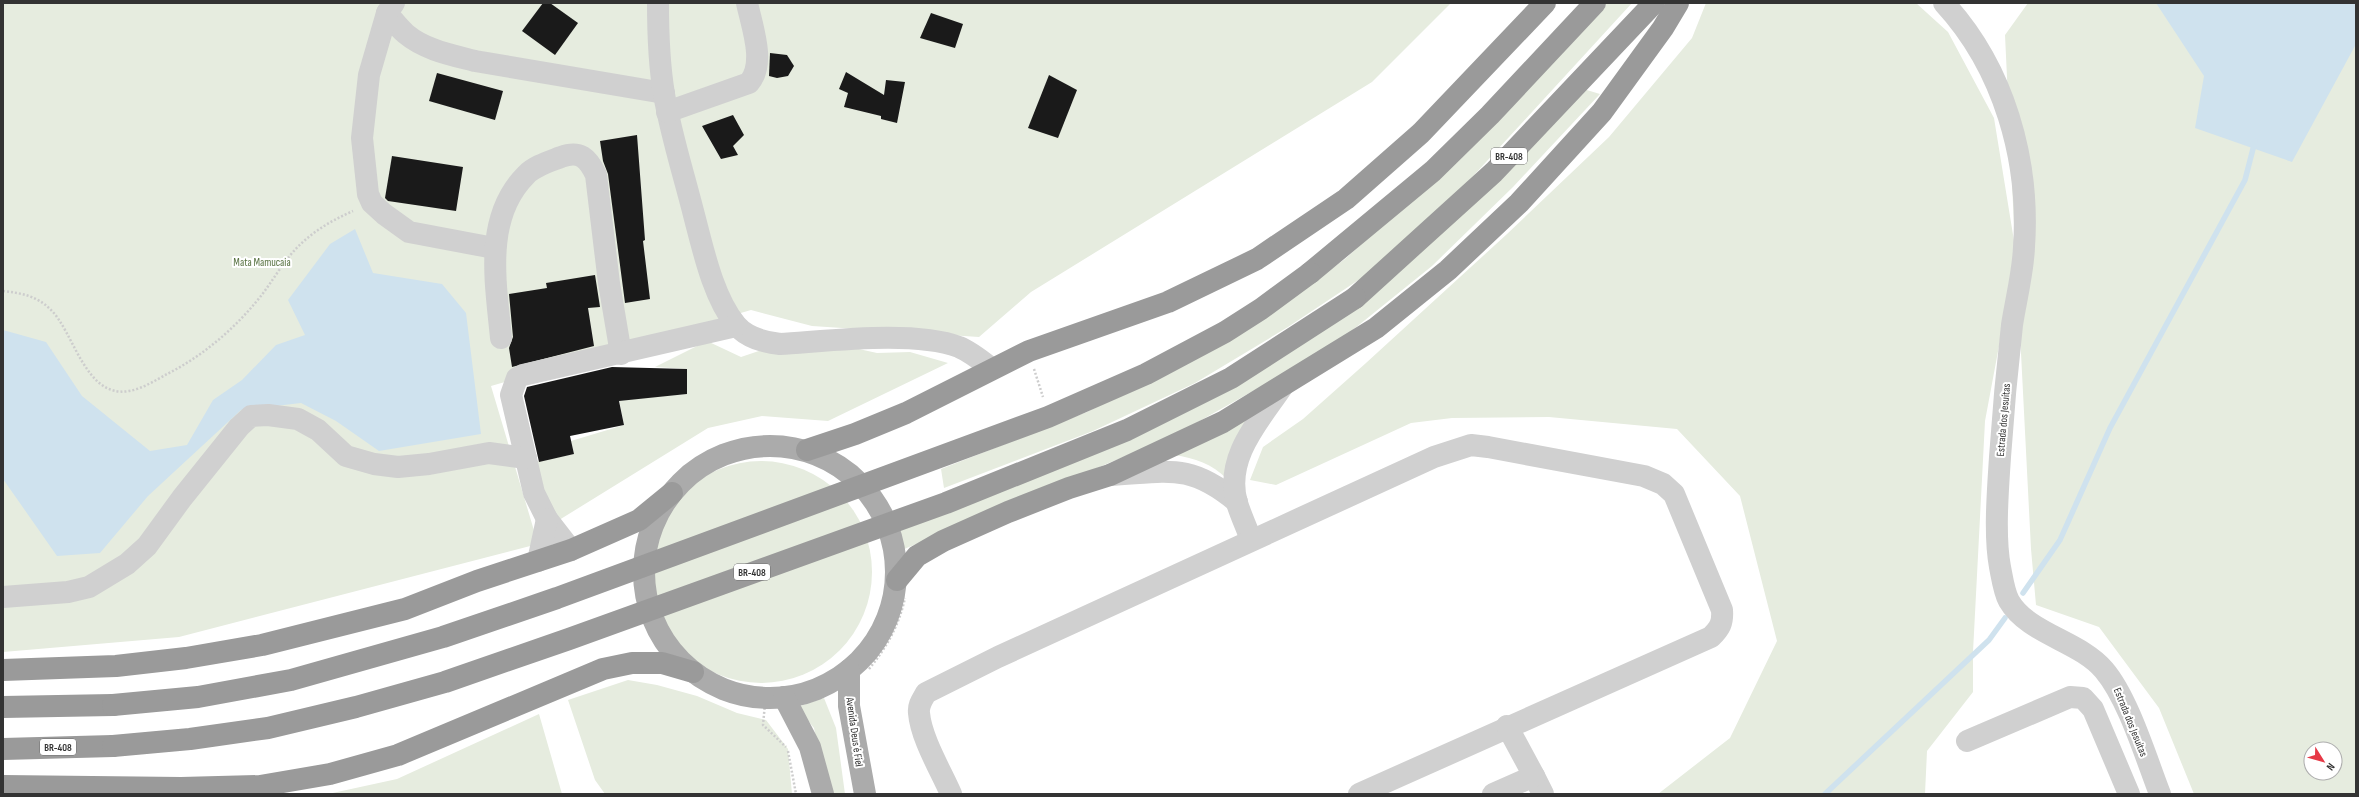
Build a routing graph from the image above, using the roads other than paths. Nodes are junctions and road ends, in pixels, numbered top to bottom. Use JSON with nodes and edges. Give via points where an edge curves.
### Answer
{"nodes":[{"id":1,"x":658,"y":3,"type":"edge"},
{"id":2,"x":747,"y":3,"type":"edge"},
{"id":3,"x":1545,"y":3,"type":"edge"},
{"id":4,"x":1595,"y":3,"type":"edge"},
{"id":5,"x":1654,"y":3,"type":"edge"},
{"id":6,"x":1678,"y":3,"type":"edge"},
{"id":7,"x":1944,"y":3,"type":"edge"},
{"id":8,"x":391,"y":8,"type":"edge"},
{"id":9,"x":666,"y":102,"type":"junction"},
{"id":10,"x":494,"y":248,"type":"junction"},
{"id":11,"x":736,"y":326,"type":"junction"},
{"id":12,"x":501,"y":338,"type":"dead end"},
{"id":13,"x":621,"y":354,"type":"junction"},
{"id":14,"x":992,"y":369,"type":"junction"},
{"id":15,"x":1282,"y":387,"type":"junction"},
{"id":16,"x":807,"y":450,"type":"junction"},
{"id":17,"x":526,"y":458,"type":"junction"},
{"id":18,"x":1110,"y":475,"type":"junction"},
{"id":19,"x":672,"y":493,"type":"junction"},
{"id":20,"x":1237,"y":502,"type":"junction"},
{"id":21,"x":547,"y":519,"type":"junction"},
{"id":22,"x":1251,"y":540,"type":"junction"},
{"id":23,"x":571,"y":550,"type":"junction"},
{"id":24,"x":538,"y":561,"type":"junction"},
{"id":25,"x":902,"y":586,"type":"junction"},
{"id":26,"x":3,"y":597,"type":"edge"},
{"id":27,"x":3,"y":670,"type":"edge"},
{"id":28,"x":693,"y":672,"type":"junction"},
{"id":29,"x":858,"y":672,"type":"junction"},
{"id":30,"x":774,"y":698,"type":"junction"},
{"id":31,"x":3,"y":707,"type":"edge"},
{"id":32,"x":1507,"y":726,"type":"junction"},
{"id":33,"x":1967,"y":741,"type":"dead end"},
{"id":34,"x":3,"y":749,"type":"edge"},
{"id":35,"x":1538,"y":785,"type":"edge"},
{"id":36,"x":3,"y":786,"type":"edge"},
{"id":37,"x":823,"y":794,"type":"edge"},
{"id":38,"x":865,"y":794,"type":"edge"},
{"id":39,"x":951,"y":794,"type":"edge"},
{"id":40,"x":1359,"y":794,"type":"edge"},
{"id":41,"x":1493,"y":794,"type":"edge"},
{"id":42,"x":2129,"y":794,"type":"edge"},
{"id":43,"x":2160,"y":794,"type":"edge"}],
"edges":[{"from":1,"to":9,"type":"street","via":[[658,50]]},
{"from":2,"to":9,"type":"street","via":[[758,63],[755,76],[749,83]]},
{"from":3,"to":14,"type":"highway","via":[[1421,133],[1346,199],[1256,259],[1168,302],[1029,351]]},
{"from":4,"to":31,"type":"highway","bridge":true,"via":[[1434,171],[1310,273],[1225,332],[1132,380],[1048,417],[976,444],[580,590],[443,637],[291,680],[198,697],[113,705]]},
{"from":5,"to":34,"type":"highway","number":"BR-408","bridge":true,"via":[[1494,172],[1355,298],[1231,378],[1127,430],[946,503],[445,682],[268,728],[113,746]]},
{"from":6,"to":15,"type":"highway","via":[[1602,112],[1519,203],[1448,270],[1376,328]]},
{"from":7,"to":43,"type":"street","name":"Estrada dos Jesuítas","via":[[1976,47],[2001,92],[2019,150],[2024,186],[2024,248],[2011,339],[1997,501],[1999,565],[2009,600],[2022,615],[2090,656],[2116,685]]},
{"from":8,"to":9,"type":"street","via":[[406,34],[424,46],[446,54]]},
{"from":8,"to":10,"type":"street","via":[[368,75],[362,138],[368,194],[372,203],[409,232]]},
{"from":9,"to":11,"type":"street","via":[[704,253],[722,304]]},
{"from":10,"to":12,"type":"street"},
{"from":10,"to":13,"type":"street","via":[[503,212],[515,189],[527,174],[571,154],[588,159],[596,175],[609,283]]},
{"from":11,"to":13,"type":"street"},
{"from":11,"to":14,"type":"street","via":[[749,336],[780,344],[882,338],[939,342],[959,347]]},
{"from":13,"to":17,"type":"street","via":[[517,378],[511,395]]},
{"from":14,"to":16,"type":"highway","via":[[906,413]]},
{"from":15,"to":18,"type":"highway","via":[[1223,422]]},
{"from":15,"to":20,"type":"street","via":[[1244,444],[1234,474]]},
{"from":16,"to":19,"type":"main road","via":[[770,445],[733,451],[700,467]]},
{"from":16,"to":25,"type":"main road","via":[[846,469],[875,499],[893,538]]},
{"from":17,"to":21,"type":"street","via":[[534,493]]},
{"from":17,"to":26,"type":"street","via":[[489,453],[398,467],[374,464],[346,456],[318,430],[298,419],[268,415],[251,416],[239,427],[182,498],[147,546],[127,564],[89,587],[68,592]]},
{"from":18,"to":20,"type":"street","via":[[1161,472],[1195,475],[1217,486]]},
{"from":18,"to":25,"type":"highway","via":[[1008,512],[943,541],[917,556]]},
{"from":19,"to":23,"type":"highway","via":[[639,520]]},
{"from":19,"to":28,"type":"main road","via":[[656,514],[644,567],[649,606],[656,630]]},
{"from":20,"to":22,"type":"street"},
{"from":21,"to":23,"type":"street"},
{"from":21,"to":24,"type":"street"},
{"from":22,"to":32,"type":"street","via":[[1397,472],[1450,450],[1471,445],[1644,476],[1663,484],[1674,494],[1722,610],[1723,620],[1720,629],[1711,637]]},
{"from":22,"to":39,"type":"street","via":[[957,676],[926,693],[920,704],[919,713],[924,733]]},
{"from":23,"to":24,"type":"highway"},
{"from":24,"to":27,"type":"highway","via":[[404,609],[262,645],[186,658],[116,666]]},
{"from":25,"to":29,"type":"main road","via":[[890,614]]},
{"from":28,"to":30,"type":"main road","via":[[713,685],[736,693]]},
{"from":28,"to":36,"type":"highway","via":[[662,663],[632,663],[603,669],[398,755],[330,774],[260,786]]},
{"from":29,"to":30,"type":"main road","via":[[807,693]]},
{"from":29,"to":38,"type":"main road","name":"Avenida Deus é Fiel","via":[[849,706]]},
{"from":30,"to":37,"type":"main road","via":[[810,747]]},
{"from":32,"to":35,"type":"street"},
{"from":32,"to":40,"type":"street"},
{"from":33,"to":42,"type":"street","via":[[2070,697],[2083,698],[2093,709]]},
{"from":35,"to":41,"type":"street"}]}
